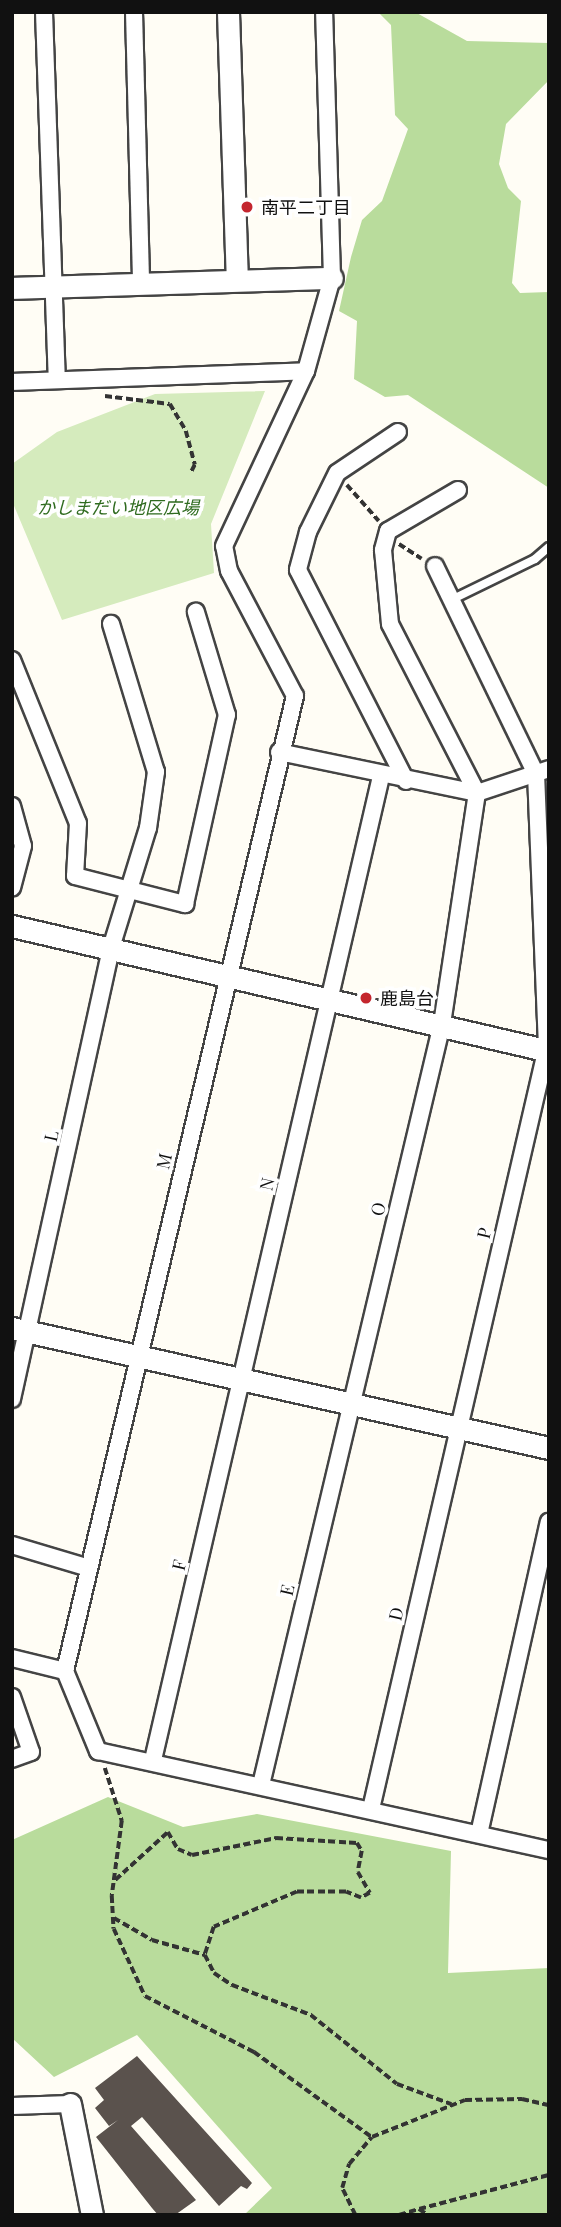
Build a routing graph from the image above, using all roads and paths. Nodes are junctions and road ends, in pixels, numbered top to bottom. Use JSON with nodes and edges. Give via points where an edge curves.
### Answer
{"nodes":[{"id":1,"x":44,"y":12,"type":"edge"},
{"id":2,"x":134,"y":12,"type":"edge"},
{"id":3,"x":228,"y":12,"type":"edge"},
{"id":4,"x":324,"y":12,"type":"edge"},
{"id":5,"x":332,"y":278,"type":"junction"},
{"id":6,"x":237,"y":280,"type":"junction"},
{"id":7,"x":141,"y":284,"type":"junction"},
{"id":8,"x":52,"y":287,"type":"junction"},
{"id":9,"x":12,"y":288,"type":"edge"},
{"id":10,"x":306,"y":370,"type":"junction"},
{"id":11,"x":57,"y":380,"type":"junction"},
{"id":12,"x":12,"y":382,"type":"edge"},
{"id":13,"x":97,"y":395,"type":"dead end"},
{"id":14,"x":398,"y":432,"type":"dead end"},
{"id":15,"x":191,"y":472,"type":"dead end"},
{"id":16,"x":337,"y":473,"type":"junction"},
{"id":17,"x":458,"y":490,"type":"dead end"},
{"id":18,"x":386,"y":534,"type":"junction"},
{"id":19,"x":549,"y":547,"type":"edge"},
{"id":20,"x":435,"y":566,"type":"joint"},
{"id":21,"x":451,"y":600,"type":"junction"},
{"id":22,"x":196,"y":612,"type":"dead end"},
{"id":23,"x":111,"y":624,"type":"dead end"},
{"id":24,"x":12,"y":660,"type":"edge"},
{"id":25,"x":279,"y":752,"type":"junction"},
{"id":26,"x":542,"y":771,"type":"edge"},
{"id":27,"x":381,"y":776,"type":"junction"},
{"id":28,"x":406,"y":781,"type":"junction"},
{"id":29,"x":477,"y":793,"type":"junction"},
{"id":30,"x":12,"y":806,"type":"edge"},
{"id":31,"x":12,"y":888,"type":"edge"},
{"id":32,"x":128,"y":891,"type":"junction"},
{"id":33,"x":12,"y":926,"type":"edge"},
{"id":34,"x":111,"y":948,"type":"junction"},
{"id":35,"x":228,"y":975,"type":"junction"},
{"id":36,"x":330,"y":998,"type":"junction"},
{"id":37,"x":442,"y":1024,"type":"junction"},
{"id":38,"x":548,"y":1049,"type":"edge"},
{"id":39,"x":21,"y":1330,"type":"edge"},
{"id":40,"x":138,"y":1356,"type":"junction"},
{"id":41,"x":242,"y":1379,"type":"junction"},
{"id":42,"x":12,"y":1399,"type":"edge"},
{"id":43,"x":351,"y":1404,"type":"junction"},
{"id":44,"x":459,"y":1428,"type":"junction"},
{"id":45,"x":549,"y":1448,"type":"edge"},
{"id":46,"x":549,"y":1522,"type":"edge"},
{"id":47,"x":12,"y":1545,"type":"edge"},
{"id":48,"x":86,"y":1567,"type":"junction"},
{"id":49,"x":12,"y":1658,"type":"edge"},
{"id":50,"x":65,"y":1671,"type":"junction"},
{"id":51,"x":12,"y":1697,"type":"edge"},
{"id":52,"x":98,"y":1751,"type":"junction"},
{"id":53,"x":12,"y":1759,"type":"edge"},
{"id":54,"x":153,"y":1760,"type":"junction"},
{"id":55,"x":261,"y":1785,"type":"junction"},
{"id":56,"x":371,"y":1809,"type":"junction"},
{"id":57,"x":479,"y":1834,"type":"junction"},
{"id":58,"x":549,"y":1850,"type":"edge"},
{"id":59,"x":115,"y":1880,"type":"junction"},
{"id":60,"x":113,"y":1917,"type":"junction"},
{"id":61,"x":205,"y":1955,"type":"junction"},
{"id":62,"x":70,"y":2104,"type":"joint"},
{"id":63,"x":451,"y":2104,"type":"junction"},
{"id":64,"x":549,"y":2105,"type":"edge"},
{"id":65,"x":12,"y":2106,"type":"edge"},
{"id":66,"x":372,"y":2137,"type":"junction"},
{"id":67,"x":549,"y":2175,"type":"edge"},
{"id":68,"x":419,"y":2209,"type":"junction"},
{"id":69,"x":92,"y":2215,"type":"edge"},
{"id":70,"x":355,"y":2215,"type":"edge"},
{"id":71,"x":399,"y":2215,"type":"edge"},
{"id":72,"x":428,"y":2215,"type":"edge"}],
"edges":[{"from":1,"to":8,"type":"street"},
{"from":2,"to":7,"type":"street"},
{"from":3,"to":6,"type":"street"},
{"from":4,"to":5,"type":"street","name":"M"},
{"from":5,"to":6,"type":"street"},
{"from":5,"to":10,"type":"street","name":"M"},
{"from":6,"to":7,"type":"street"},
{"from":7,"to":8,"type":"street"},
{"from":8,"to":9,"type":"street"},
{"from":8,"to":11,"type":"street"},
{"from":10,"to":11,"type":"street"},
{"from":10,"to":25,"type":"street","name":"M","via":[[224,546],[229,571],[295,696]]},
{"from":11,"to":12,"type":"street"},
{"from":13,"to":15,"type":"path","via":[[170,404],[186,431],[195,465]]},
{"from":14,"to":16,"type":"street"},
{"from":16,"to":18,"type":"path"},
{"from":16,"to":28,"type":"street","via":[[308,532],[298,570]]},
{"from":17,"to":18,"type":"street"},
{"from":18,"to":20,"type":"path"},
{"from":18,"to":29,"type":"street","via":[[390,624]]},
{"from":19,"to":21,"type":"lane"},
{"from":20,"to":21,"type":"street"},
{"from":21,"to":26,"type":"street"},
{"from":22,"to":32,"type":"street","via":[[227,715],[185,904]]},
{"from":23,"to":32,"type":"street","name":"L","via":[[156,772],[148,828]]},
{"from":24,"to":32,"type":"street","via":[[78,823],[75,876]]},
{"from":25,"to":27,"type":"street"},
{"from":25,"to":35,"type":"street","name":"M"},
{"from":26,"to":29,"type":"street"},
{"from":26,"to":38,"type":"street","name":"P"},
{"from":27,"to":28,"type":"street"},
{"from":27,"to":36,"type":"street","name":"N"},
{"from":28,"to":29,"type":"street"},
{"from":29,"to":37,"type":"street","name":"O"},
{"from":30,"to":31,"type":"street","via":[[23,846]]},
{"from":32,"to":34,"type":"street","name":"L"},
{"from":33,"to":34,"type":"street"},
{"from":34,"to":35,"type":"street"},
{"from":34,"to":39,"type":"street","name":"L"},
{"from":35,"to":36,"type":"street"},
{"from":35,"to":40,"type":"street","name":"M"},
{"from":36,"to":37,"type":"street"},
{"from":36,"to":41,"type":"street","name":"N"},
{"from":37,"to":38,"type":"street"},
{"from":37,"to":43,"type":"street","name":"O"},
{"from":38,"to":44,"type":"street","name":"P"},
{"from":39,"to":40,"type":"street"},
{"from":39,"to":42,"type":"street","name":"L"},
{"from":40,"to":41,"type":"street"},
{"from":40,"to":48,"type":"street","name":"M"},
{"from":41,"to":43,"type":"street"},
{"from":41,"to":54,"type":"street","name":"F"},
{"from":43,"to":44,"type":"street"},
{"from":43,"to":55,"type":"street","name":"E"},
{"from":44,"to":45,"type":"street"},
{"from":44,"to":56,"type":"street","name":"D"},
{"from":46,"to":57,"type":"street"},
{"from":47,"to":48,"type":"street"},
{"from":48,"to":50,"type":"street","name":"M"},
{"from":49,"to":50,"type":"street"},
{"from":50,"to":52,"type":"street"},
{"from":51,"to":53,"type":"street","via":[[31,1752]]},
{"from":52,"to":54,"type":"street"},
{"from":52,"to":59,"type":"path","via":[[122,1821]]},
{"from":54,"to":55,"type":"street"},
{"from":55,"to":56,"type":"street"},
{"from":56,"to":57,"type":"street"},
{"from":57,"to":58,"type":"street"},
{"from":59,"to":60,"type":"path"},
{"from":59,"to":61,"type":"path","via":[[168,1832],[178,1849],[192,1855],[276,1838],[357,1843],[362,1851],[358,1872],[370,1893],[361,1898],[346,1892],[297,1892],[214,1927]]},
{"from":60,"to":61,"type":"path","via":[[152,1940]]},
{"from":60,"to":66,"type":"path","via":[[124,1955],[145,1996],[254,2052]]},
{"from":61,"to":63,"type":"path","via":[[214,1973],[232,1985],[312,2015],[397,2084]]},
{"from":62,"to":65,"type":"street"},
{"from":62,"to":69,"type":"street"},
{"from":63,"to":64,"type":"path","via":[[522,2099]]},
{"from":63,"to":66,"type":"path"},
{"from":66,"to":70,"type":"path","via":[[349,2164],[342,2188]]},
{"from":67,"to":68,"type":"path"},
{"from":68,"to":71,"type":"path"},
{"from":68,"to":72,"type":"path"}]}
